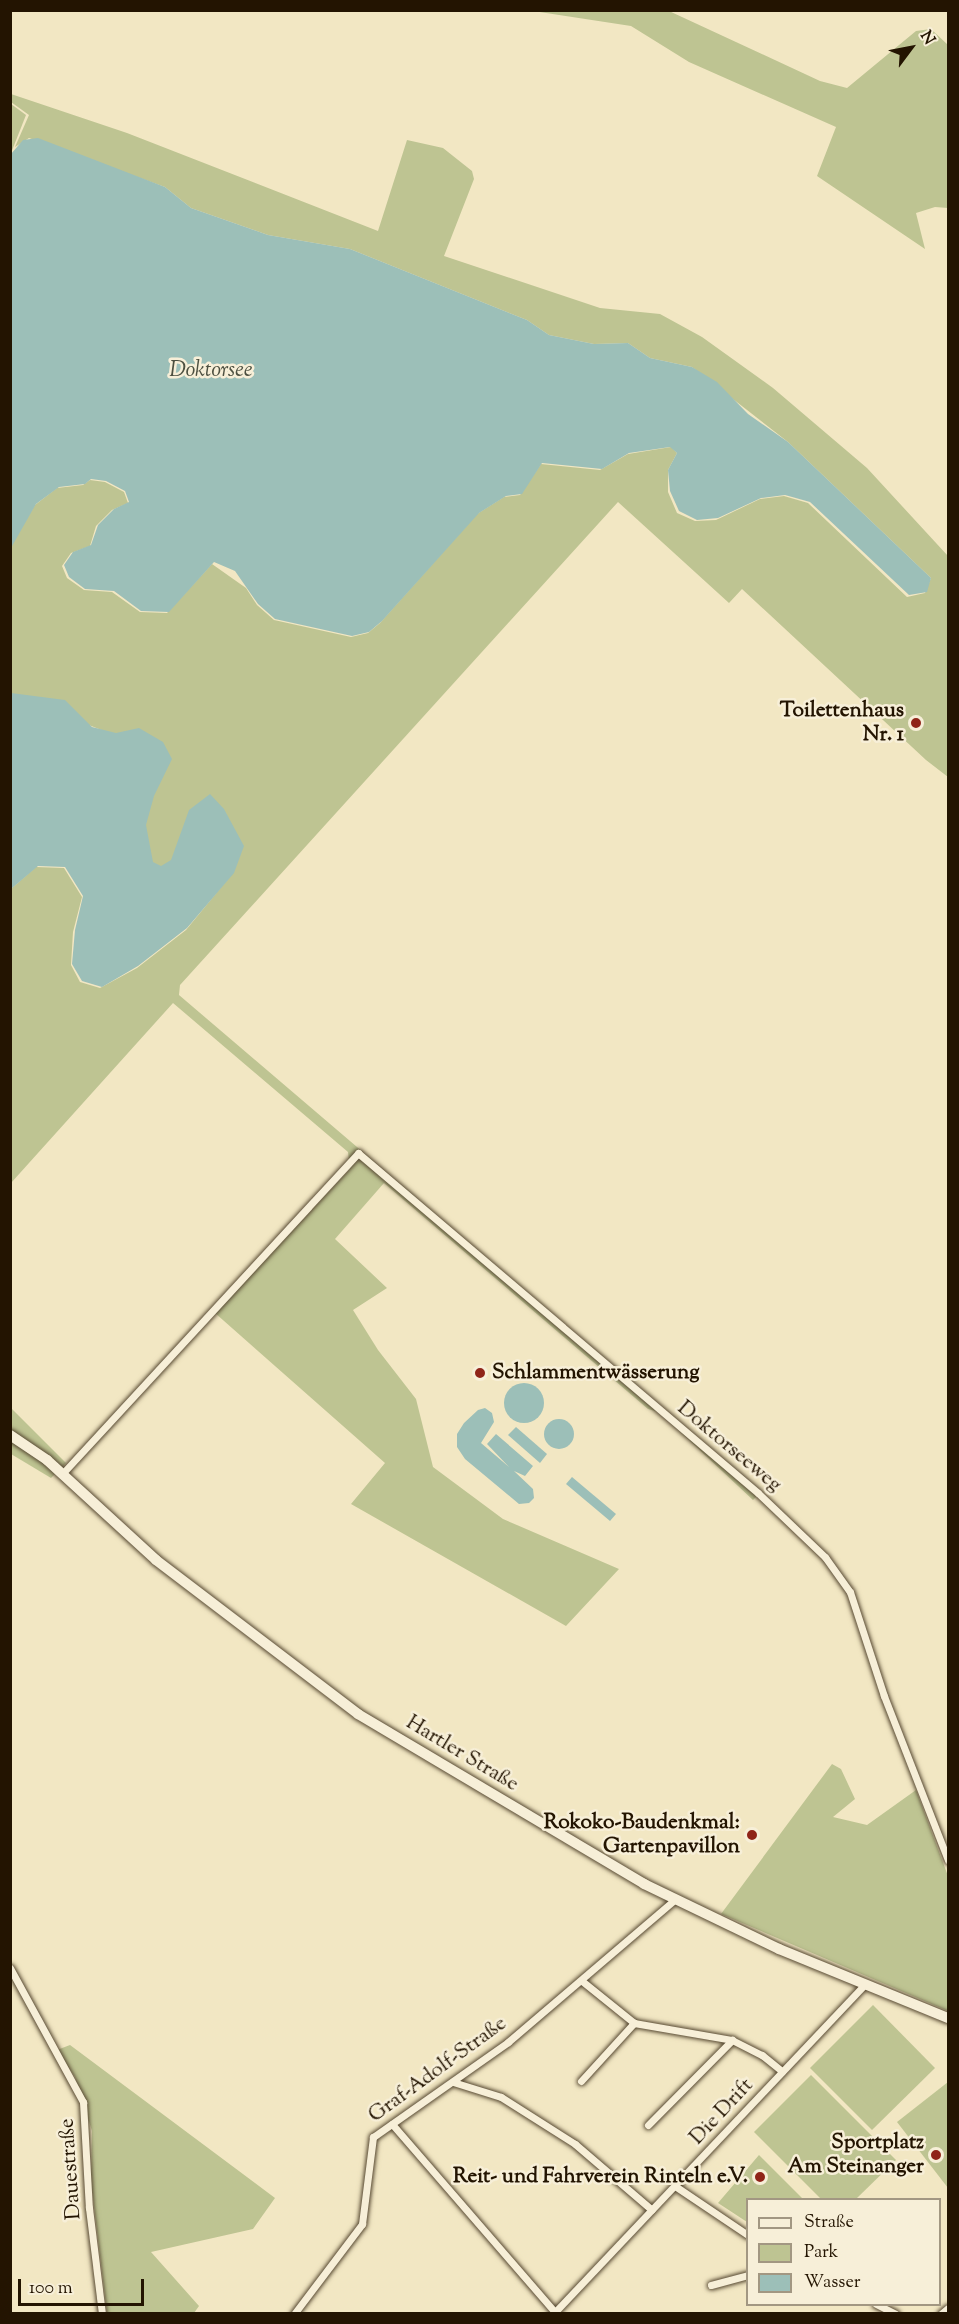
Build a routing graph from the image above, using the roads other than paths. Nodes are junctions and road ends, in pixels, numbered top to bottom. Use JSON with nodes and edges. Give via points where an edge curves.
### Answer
{"nodes":[{"id":1,"x":10,"y":1435,"type":"edge"},
{"id":2,"x":62,"y":1474,"type":"junction"},
{"id":3,"x":948,"y":1860,"type":"edge"},
{"id":4,"x":674,"y":1899,"type":"junction"},
{"id":5,"x":10,"y":1968,"type":"edge"},
{"id":6,"x":582,"y":1981,"type":"junction"},
{"id":7,"x":865,"y":1984,"type":"junction"},
{"id":8,"x":948,"y":2018,"type":"edge"},
{"id":9,"x":634,"y":2023,"type":"junction"},
{"id":10,"x":732,"y":2040,"type":"junction"},
{"id":11,"x":782,"y":2071,"type":"junction"},
{"id":12,"x":581,"y":2081,"type":"dead end"},
{"id":13,"x":453,"y":2082,"type":"junction"},
{"id":14,"x":392,"y":2124,"type":"junction"},
{"id":15,"x":648,"y":2125,"type":"dead end"},
{"id":16,"x":675,"y":2186,"type":"junction"},
{"id":17,"x":652,"y":2210,"type":"junction"},
{"id":18,"x":746,"y":2234,"type":"edge"},
{"id":19,"x":746,"y":2275,"type":"edge"},
{"id":20,"x":711,"y":2285,"type":"dead end"},
{"id":21,"x":880,"y":2306,"type":"edge"},
{"id":22,"x":948,"y":2308,"type":"edge"},
{"id":23,"x":102,"y":2313,"type":"edge"},
{"id":24,"x":294,"y":2313,"type":"edge"},
{"id":25,"x":554,"y":2313,"type":"edge"},
{"id":26,"x":896,"y":2313,"type":"edge"},
{"id":27,"x":941,"y":2313,"type":"edge"}],
"edges":[{"from":1,"to":2,"type":"main road","name":"Hartler Straße"},
{"from":2,"to":3,"type":"street","name":"Doktorseeweg","via":[[358,1153],[758,1493],[825,1557],[850,1592],[884,1696]]},
{"from":2,"to":4,"type":"main road","name":"Hartler Straße","via":[[156,1560],[333,1697],[602,1860]]},
{"from":4,"to":6,"type":"street","name":"Graf-Adolf-Straße"},
{"from":4,"to":7,"type":"main road","name":"Hartler Straße"},
{"from":5,"to":23,"type":"street","name":"Dauestraße","via":[[82,2102],[89,2208]]},
{"from":6,"to":9,"type":"street"},
{"from":6,"to":13,"type":"street","name":"Graf-Adolf-Straße"},
{"from":7,"to":8,"type":"main road","name":"Hartler Straße"},
{"from":7,"to":11,"type":"street","name":"Die Drift"},
{"from":9,"to":10,"type":"street"},
{"from":9,"to":12,"type":"street"},
{"from":10,"to":11,"type":"street","via":[[762,2055]]},
{"from":10,"to":15,"type":"street"},
{"from":11,"to":16,"type":"street","name":"Die Drift"},
{"from":13,"to":14,"type":"street","name":"Graf-Adolf-Straße"},
{"from":13,"to":17,"type":"street","via":[[501,2097],[575,2144]]},
{"from":14,"to":24,"type":"street","name":"Graf-Adolf-Straße","via":[[373,2136],[362,2224]]},
{"from":14,"to":25,"type":"street"},
{"from":16,"to":17,"type":"street","name":"Die Drift"},
{"from":16,"to":18,"type":"street"},
{"from":17,"to":25,"type":"street","name":"Die Drift"},
{"from":19,"to":20,"type":"street"},
{"from":21,"to":26,"type":"street"},
{"from":22,"to":27,"type":"street"}]}
